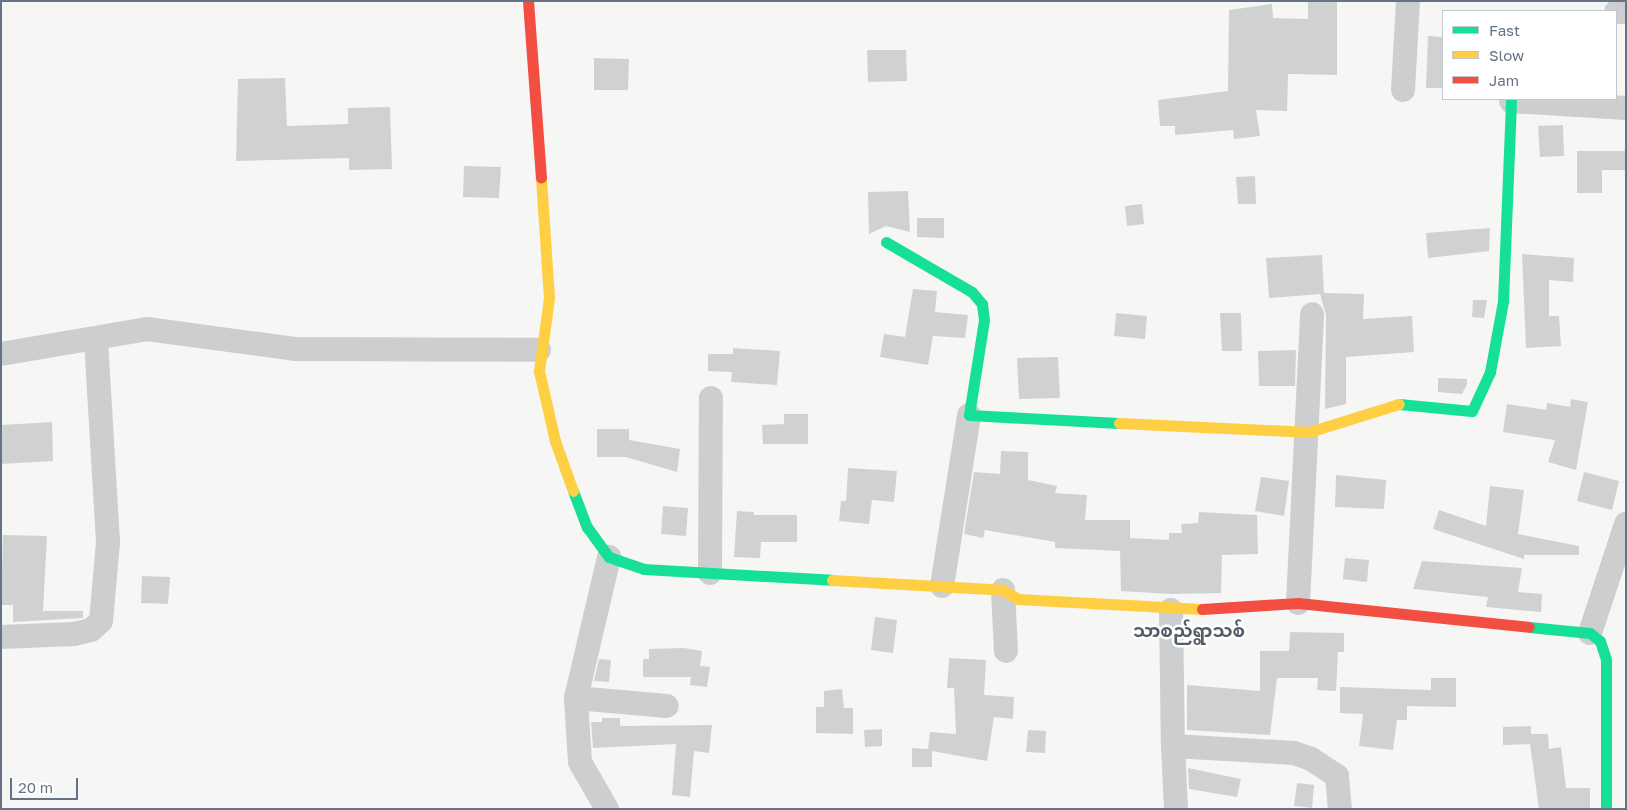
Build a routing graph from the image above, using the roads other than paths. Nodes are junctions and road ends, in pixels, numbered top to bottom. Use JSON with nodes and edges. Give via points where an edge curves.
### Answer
{"nodes":[{"id":1,"x":528,"y":1,"type":"edge"},
{"id":2,"x":1408,"y":1,"type":"edge"},
{"id":3,"x":1403,"y":90,"type":"dead end"},
{"id":4,"x":1511,"y":100,"type":"edge"},
{"id":5,"x":1626,"y":108,"type":"edge"},
{"id":6,"x":886,"y":242,"type":"dead end"},
{"id":7,"x":1312,"y":314,"type":"dead end"},
{"id":8,"x":96,"y":338,"type":"junction"},
{"id":9,"x":539,"y":350,"type":"junction"},
{"id":10,"x":1,"y":354,"type":"edge"},
{"id":11,"x":711,"y":398,"type":"dead end"},
{"id":12,"x":969,"y":415,"type":"junction"},
{"id":13,"x":1309,"y":432,"type":"junction"},
{"id":14,"x":1626,"y":524,"type":"edge"},
{"id":15,"x":609,"y":557,"type":"junction"},
{"id":16,"x":710,"y":573,"type":"junction"},
{"id":17,"x":942,"y":586,"type":"junction"},
{"id":18,"x":1003,"y":590,"type":"junction"},
{"id":19,"x":1298,"y":603,"type":"junction"},
{"id":20,"x":1172,"y":610,"type":"junction"},
{"id":21,"x":1590,"y":633,"type":"junction"},
{"id":22,"x":1,"y":637,"type":"edge"},
{"id":23,"x":1006,"y":650,"type":"dead end"},
{"id":24,"x":576,"y":698,"type":"junction"},
{"id":25,"x":668,"y":706,"type":"dead end"},
{"id":26,"x":1173,"y":746,"type":"junction"},
{"id":27,"x":606,"y":809,"type":"edge"},
{"id":28,"x":1176,"y":809,"type":"edge"},
{"id":29,"x":1340,"y":809,"type":"edge"},
{"id":30,"x":1606,"y":809,"type":"edge"}],
"edges":[{"from":1,"to":9,"type":"street","via":[[549,298]]},
{"from":2,"to":3,"type":"street"},
{"from":4,"to":5,"type":"street"},
{"from":4,"to":13,"type":"street","via":[[1503,301],[1490,372],[1472,411],[1394,404]]},
{"from":6,"to":12,"type":"street","via":[[972,292],[982,304],[984,320]]},
{"from":7,"to":13,"type":"street"},
{"from":8,"to":9,"type":"street","via":[[147,329],[295,349]]},
{"from":8,"to":10,"type":"street"},
{"from":8,"to":22,"type":"street","via":[[108,542],[101,621],[92,630],[74,634]]},
{"from":9,"to":15,"type":"street","via":[[555,441],[588,527]]},
{"from":11,"to":16,"type":"street"},
{"from":12,"to":13,"type":"street"},
{"from":12,"to":17,"type":"street"},
{"from":13,"to":19,"type":"street"},
{"from":14,"to":21,"type":"street"},
{"from":15,"to":16,"type":"street","via":[[644,569]]},
{"from":15,"to":24,"type":"street"},
{"from":16,"to":17,"type":"street"},
{"from":17,"to":18,"type":"street"},
{"from":18,"to":20,"type":"street","via":[[1018,599]]},
{"from":18,"to":23,"type":"street"},
{"from":19,"to":20,"type":"street","via":[[1270,608]]},
{"from":19,"to":21,"type":"street"},
{"from":20,"to":26,"type":"street"},
{"from":21,"to":30,"type":"street","via":[[1600,641],[1606,660]]},
{"from":24,"to":25,"type":"street"},
{"from":24,"to":27,"type":"street","via":[[580,762]]},
{"from":26,"to":28,"type":"street"},
{"from":26,"to":29,"type":"street","via":[[1294,753],[1311,759],[1337,776]]}]}
